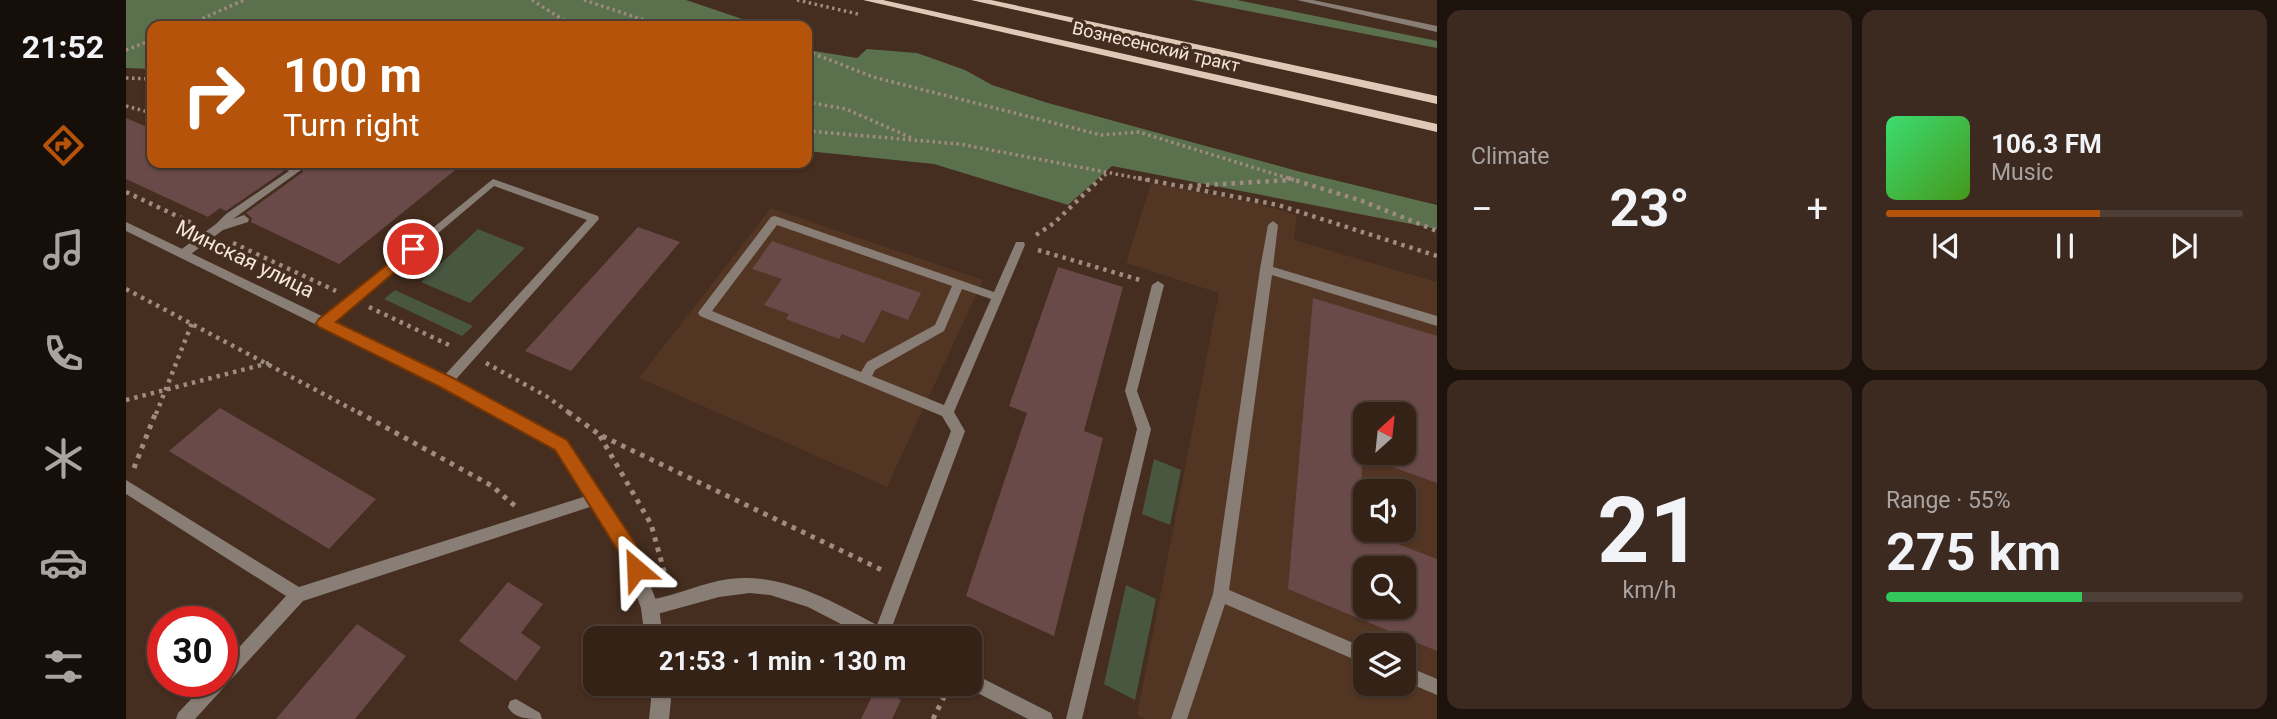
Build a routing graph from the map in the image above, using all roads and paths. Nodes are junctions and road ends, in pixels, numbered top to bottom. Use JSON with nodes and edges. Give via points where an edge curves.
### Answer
{"nodes":[{"id":1,"x":244,"y":0,"type":"edge"},
{"id":2,"x":532,"y":0,"type":"edge"},
{"id":3,"x":584,"y":0,"type":"edge"},
{"id":4,"x":868,"y":0,"type":"edge"},
{"id":5,"x":976,"y":0,"type":"edge"},
{"id":6,"x":1301,"y":0,"type":"edge"},
{"id":7,"x":197,"y":21,"type":"edge"},
{"id":8,"x":565,"y":21,"type":"edge"},
{"id":9,"x":647,"y":21,"type":"edge"},
{"id":10,"x":1437,"y":29,"type":"edge"},
{"id":11,"x":147,"y":42,"type":"edge"},
{"id":12,"x":126,"y":50,"type":"edge"},
{"id":13,"x":812,"y":53,"type":"edge"},
{"id":14,"x":126,"y":78,"type":"edge"},
{"id":15,"x":147,"y":79,"type":"edge"},
{"id":16,"x":1437,"y":100,"type":"edge"},
{"id":17,"x":812,"y":103,"type":"edge"},
{"id":18,"x":126,"y":106,"type":"edge"},
{"id":19,"x":147,"y":112,"type":"edge"},
{"id":20,"x":1437,"y":128,"type":"edge"},
{"id":21,"x":812,"y":131,"type":"edge"},
{"id":22,"x":916,"y":140,"type":"junction"},
{"id":23,"x":291,"y":168,"type":"edge"},
{"id":24,"x":1108,"y":172,"type":"junction"},
{"id":25,"x":1292,"y":179,"type":"junction"},
{"id":26,"x":1181,"y":186,"type":"junction"},
{"id":27,"x":126,"y":192,"type":"edge"},
{"id":28,"x":244,"y":219,"type":"dead end"},
{"id":29,"x":1273,"y":225,"type":"dead end"},
{"id":30,"x":126,"y":226,"type":"edge"},
{"id":31,"x":216,"y":230,"type":"junction"},
{"id":32,"x":1437,"y":231,"type":"edge"},
{"id":33,"x":1020,"y":245,"type":"junction"},
{"id":34,"x":183,"y":254,"type":"junction"},
{"id":35,"x":1437,"y":256,"type":"edge"},
{"id":36,"x":1266,"y":269,"type":"junction"},
{"id":37,"x":959,"y":283,"type":"junction"},
{"id":38,"x":1158,"y":285,"type":"joint"},
{"id":39,"x":126,"y":289,"type":"edge"},
{"id":40,"x":997,"y":296,"type":"junction"},
{"id":41,"x":353,"y":299,"type":"junction"},
{"id":42,"x":1437,"y":321,"type":"edge"},
{"id":43,"x":192,"y":323,"type":"junction"},
{"id":44,"x":324,"y":323,"type":"junction"},
{"id":45,"x":471,"y":355,"type":"junction"},
{"id":46,"x":270,"y":363,"type":"junction"},
{"id":47,"x":864,"y":378,"type":"junction"},
{"id":48,"x":446,"y":382,"type":"junction"},
{"id":49,"x":166,"y":390,"type":"junction"},
{"id":50,"x":126,"y":400,"type":"edge"},
{"id":51,"x":947,"y":412,"type":"junction"},
{"id":52,"x":600,"y":435,"type":"junction"},
{"id":53,"x":126,"y":486,"type":"edge"},
{"id":54,"x":596,"y":499,"type":"junction"},
{"id":55,"x":532,"y":520,"type":"junction"},
{"id":56,"x":900,"y":579,"type":"junction"},
{"id":57,"x":1221,"y":594,"type":"junction"},
{"id":58,"x":298,"y":595,"type":"junction"},
{"id":59,"x":670,"y":604,"type":"junction"},
{"id":60,"x":650,"y":608,"type":"junction"},
{"id":61,"x":652,"y":626,"type":"edge"},
{"id":62,"x":861,"y":626,"type":"edge"},
{"id":63,"x":887,"y":626,"type":"edge"},
{"id":64,"x":1353,"y":651,"type":"edge"},
{"id":65,"x":238,"y":660,"type":"edge"},
{"id":66,"x":1416,"y":678,"type":"edge"},
{"id":67,"x":982,"y":686,"type":"edge"},
{"id":68,"x":1437,"y":687,"type":"edge"},
{"id":69,"x":661,"y":696,"type":"edge"},
{"id":70,"x":945,"y":696,"type":"edge"},
{"id":71,"x":204,"y":697,"type":"edge"},
{"id":72,"x":516,"y":707,"type":"dead end"},
{"id":73,"x":184,"y":719,"type":"edge"},
{"id":74,"x":534,"y":719,"type":"edge"},
{"id":75,"x":659,"y":719,"type":"edge"},
{"id":76,"x":933,"y":719,"type":"edge"},
{"id":77,"x":1045,"y":719,"type":"edge"},
{"id":78,"x":1074,"y":719,"type":"edge"},
{"id":79,"x":1179,"y":719,"type":"edge"}],
"edges":[{"from":1,"to":7,"type":"path"},
{"from":2,"to":8,"type":"path"},
{"from":3,"to":9,"type":"path"},
{"from":4,"to":20,"type":"main road","name":"Вознесенский тракт"},
{"from":5,"to":16,"type":"main road","name":"Вознесенский тракт"},
{"from":6,"to":10,"type":"street"},
{"from":11,"to":12,"type":"path"},
{"from":13,"to":25,"type":"path","via":[[873,77],[1101,135],[1139,132]]},
{"from":14,"to":15,"type":"path"},
{"from":17,"to":22,"type":"path","via":[[846,109]]},
{"from":18,"to":19,"type":"path"},
{"from":21,"to":22,"type":"path"},
{"from":22,"to":24,"type":"path"},
{"from":23,"to":31,"type":"lane","via":[[296,170]]},
{"from":24,"to":26,"type":"path"},
{"from":24,"to":33,"type":"path","via":[[1054,223]]},
{"from":25,"to":26,"type":"path"},
{"from":25,"to":32,"type":"path"},
{"from":26,"to":35,"type":"path","via":[[1278,205]]},
{"from":27,"to":31,"type":"path"},
{"from":28,"to":31,"type":"lane"},
{"from":29,"to":36,"type":"lane"},
{"from":30,"to":34,"type":"street","name":"Минская улица"},
{"from":31,"to":34,"type":"lane"},
{"from":31,"to":41,"type":"path"},
{"from":33,"to":38,"type":"path"},
{"from":33,"to":40,"type":"lane"},
{"from":34,"to":44,"type":"street","name":"Минская улица"},
{"from":36,"to":42,"type":"lane"},
{"from":36,"to":57,"type":"lane"},
{"from":37,"to":40,"type":"lane"},
{"from":37,"to":47,"type":"lane","via":[[940,328],[871,366]]},
{"from":37,"to":47,"type":"lane","via":[[775,220],[704,313]]},
{"from":38,"to":78,"type":"lane","via":[[1131,391],[1144,429]]},
{"from":39,"to":43,"type":"path"},
{"from":40,"to":51,"type":"lane"},
{"from":41,"to":44,"type":"lane"},
{"from":41,"to":45,"type":"path"},
{"from":41,"to":45,"type":"lane","via":[[493,182],[594,219]]},
{"from":43,"to":46,"type":"path"},
{"from":43,"to":49,"type":"path"},
{"from":44,"to":48,"type":"street","name":"Минская улица"},
{"from":45,"to":48,"type":"lane"},
{"from":45,"to":52,"type":"path","via":[[546,396]]},
{"from":46,"to":49,"type":"path"},
{"from":46,"to":55,"type":"path","via":[[492,486]]},
{"from":47,"to":51,"type":"lane"},
{"from":48,"to":54,"type":"street","name":"Минская улица","via":[[561,445]]},
{"from":49,"to":50,"type":"path"},
{"from":49,"to":53,"type":"path"},
{"from":51,"to":56,"type":"lane","via":[[958,431]]},
{"from":52,"to":56,"type":"path"},
{"from":52,"to":59,"type":"path","via":[[651,524],[664,561]]},
{"from":53,"to":58,"type":"lane"},
{"from":54,"to":55,"type":"lane"},
{"from":54,"to":60,"type":"street","name":"Минская улица","via":[[628,549]]},
{"from":55,"to":58,"type":"lane"},
{"from":56,"to":63,"type":"lane"},
{"from":57,"to":64,"type":"lane"},
{"from":57,"to":79,"type":"lane"},
{"from":58,"to":65,"type":"lane"},
{"from":59,"to":60,"type":"lane"},
{"from":59,"to":62,"type":"lane","via":[[729,587],[760,586],[793,594]]},
{"from":60,"to":61,"type":"street","name":"Минская улица"},
{"from":66,"to":68,"type":"lane"},
{"from":67,"to":77,"type":"lane"},
{"from":69,"to":75,"type":"street"},
{"from":70,"to":76,"type":"path"},
{"from":71,"to":73,"type":"lane"},
{"from":72,"to":74,"type":"lane"}]}
